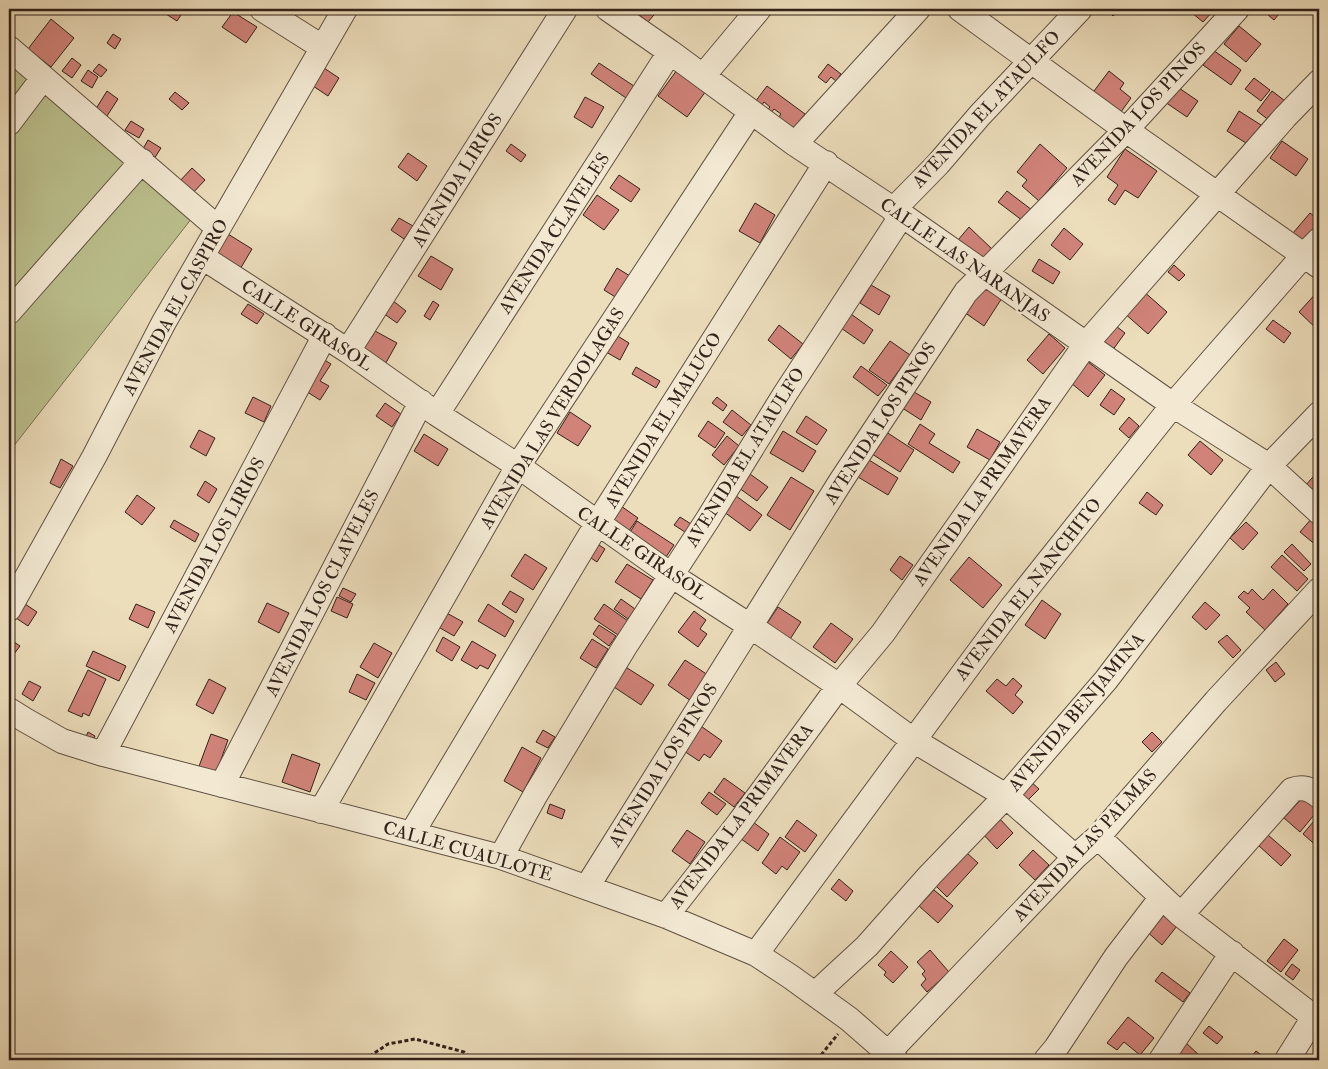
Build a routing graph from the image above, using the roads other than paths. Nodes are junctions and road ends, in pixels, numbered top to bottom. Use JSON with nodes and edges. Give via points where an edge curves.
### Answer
{"nodes":[{"id":1,"x":262,"y":9,"type":"edge"},
{"id":2,"x":345,"y":9,"type":"edge"},
{"id":3,"x":565,"y":9,"type":"edge"},
{"id":4,"x":759,"y":9,"type":"edge"},
{"id":5,"x":918,"y":9,"type":"edge"},
{"id":6,"x":960,"y":9,"type":"edge"},
{"id":7,"x":1080,"y":9,"type":"edge"},
{"id":8,"x":1237,"y":9,"type":"edge"},
{"id":9,"x":612,"y":10,"type":"edge"},
{"id":10,"x":322,"y":47,"type":"junction"},
{"id":11,"x":9,"y":48,"type":"edge"},
{"id":12,"x":670,"y":52,"type":"junction"},
{"id":13,"x":1031,"y":60,"type":"junction"},
{"id":14,"x":703,"y":76,"type":"junction"},
{"id":15,"x":43,"y":78,"type":"junction"},
{"id":16,"x":1319,"y":82,"type":"edge"},
{"id":17,"x":752,"y":112,"type":"junction"},
{"id":18,"x":9,"y":123,"type":"edge"},
{"id":19,"x":1126,"y":130,"type":"junction"},
{"id":20,"x":795,"y":144,"type":"junction"},
{"id":21,"x":142,"y":161,"type":"junction"},
{"id":22,"x":826,"y":164,"type":"junction"},
{"id":23,"x":1218,"y":194,"type":"junction"},
{"id":24,"x":898,"y":213,"type":"junction"},
{"id":25,"x":218,"y":228,"type":"junction"},
{"id":26,"x":1314,"y":254,"type":"edge"},
{"id":27,"x":202,"y":257,"type":"junction"},
{"id":28,"x":984,"y":273,"type":"junction"},
{"id":29,"x":9,"y":312,"type":"edge"},
{"id":30,"x":325,"y":335,"type":"junction"},
{"id":31,"x":1086,"y":344,"type":"junction"},
{"id":32,"x":348,"y":351,"type":"junction"},
{"id":33,"x":1173,"y":405,"type":"junction"},
{"id":34,"x":429,"y":408,"type":"junction"},
{"id":35,"x":1319,"y":414,"type":"edge"},
{"id":36,"x":518,"y":466,"type":"junction"},
{"id":37,"x":1269,"y":466,"type":"junction"},
{"id":38,"x":1319,"y":512,"type":"edge"},
{"id":39,"x":597,"y":524,"type":"junction"},
{"id":40,"x":671,"y":575,"type":"junction"},
{"id":41,"x":1319,"y":590,"type":"edge"},
{"id":42,"x":9,"y":608,"type":"edge"},
{"id":43,"x":750,"y":626,"type":"junction"},
{"id":44,"x":839,"y":686,"type":"junction"},
{"id":45,"x":9,"y":710,"type":"edge"},
{"id":46,"x":913,"y":740,"type":"junction"},
{"id":47,"x":103,"y":754,"type":"junction"},
{"id":48,"x":222,"y":784,"type":"junction"},
{"id":49,"x":1310,"y":791,"type":"edge"},
{"id":50,"x":1006,"y":796,"type":"junction"},
{"id":51,"x":321,"y":811,"type":"junction"},
{"id":52,"x":412,"y":833,"type":"junction"},
{"id":53,"x":1098,"y":837,"type":"junction"},
{"id":54,"x":501,"y":857,"type":"junction"},
{"id":55,"x":1075,"y":857,"type":"junction"},
{"id":56,"x":587,"y":887,"type":"junction"},
{"id":57,"x":1162,"y":897,"type":"junction"},
{"id":58,"x":1181,"y":915,"type":"junction"},
{"id":59,"x":666,"y":916,"type":"junction"},
{"id":60,"x":1232,"y":953,"type":"junction"},
{"id":61,"x":756,"y":954,"type":"junction"},
{"id":62,"x":815,"y":994,"type":"junction"},
{"id":63,"x":1317,"y":1019,"type":"edge"},
{"id":64,"x":892,"y":1056,"type":"edge"},
{"id":65,"x":1046,"y":1060,"type":"edge"},
{"id":66,"x":1161,"y":1060,"type":"edge"},
{"id":67,"x":1287,"y":1060,"type":"edge"}],
"edges":[{"from":1,"to":10,"type":"street"},
{"from":2,"to":10,"type":"street","name":"AVENIDA EL CASPIRO"},
{"from":3,"to":32,"type":"street","name":"AVENIDA LIRIOS"},
{"from":4,"to":14,"type":"street"},
{"from":5,"to":20,"type":"street"},
{"from":6,"to":13,"type":"street"},
{"from":7,"to":13,"type":"street","name":"AVENIDA EL ATAULFO"},
{"from":8,"to":19,"type":"street","name":"AVENIDA LOS PINOS"},
{"from":9,"to":12,"type":"street","name":"CALLE LAS NARANJAS"},
{"from":10,"to":25,"type":"street","name":"AVENIDA EL CASPIRO"},
{"from":11,"to":15,"type":"street"},
{"from":12,"to":14,"type":"street","name":"CALLE LAS NARANJAS"},
{"from":12,"to":34,"type":"street","name":"AVENIDA CLAVELES"},
{"from":13,"to":19,"type":"street"},
{"from":13,"to":24,"type":"street","name":"AVENIDA EL ATAULFO"},
{"from":14,"to":17,"type":"street","name":"CALLE LAS NARANJAS"},
{"from":15,"to":18,"type":"street"},
{"from":15,"to":21,"type":"street"},
{"from":16,"to":23,"type":"street","name":"AVENIDA LA PRIMAVERA"},
{"from":17,"to":20,"type":"street","name":"CALLE LAS NARANJAS"},
{"from":17,"to":36,"type":"street","name":"AVENIDA LAS VERDOLAGAS"},
{"from":19,"to":23,"type":"street"},
{"from":19,"to":28,"type":"street","name":"AVENIDA LOS PINOS"},
{"from":20,"to":22,"type":"street","name":"CALLE LAS NARANJAS"},
{"from":21,"to":25,"type":"street"},
{"from":21,"to":29,"type":"street"},
{"from":22,"to":24,"type":"street","name":"CALLE LAS NARANJAS"},
{"from":22,"to":39,"type":"street","name":"AVENIDA EL MALUCO"},
{"from":23,"to":26,"type":"street"},
{"from":23,"to":31,"type":"street","name":"AVENIDA LA PRIMAVERA"},
{"from":24,"to":28,"type":"street","name":"CALLE LAS NARANJAS"},
{"from":24,"to":40,"type":"street","name":"AVENIDA EL ATAULFO"},
{"from":25,"to":27,"type":"street","name":"AVENIDA EL CASPIRO"},
{"from":26,"to":33,"type":"street","name":"AVENIDA EL NANCHITO"},
{"from":27,"to":30,"type":"street","name":"CALLE GIRASOL"},
{"from":27,"to":42,"type":"street","name":"AVENIDA EL CASPIRO"},
{"from":28,"to":31,"type":"street","name":"CALLE LAS NARANJAS"},
{"from":28,"to":43,"type":"street","name":"AVENIDA LOS PINOS","via":[[966,292],[887,410]]},
{"from":30,"to":32,"type":"street","name":"CALLE GIRASOL"},
{"from":30,"to":47,"type":"street","name":"AVENIDA LOS LIRIOS"},
{"from":31,"to":33,"type":"street","name":"CALLE LAS NARANJAS"},
{"from":31,"to":44,"type":"street","name":"AVENIDA LA PRIMAVERA","via":[[883,634]]},
{"from":32,"to":34,"type":"street","name":"CALLE GIRASOL"},
{"from":33,"to":37,"type":"street","name":"CALLE LAS NARANJAS"},
{"from":33,"to":46,"type":"street","name":"AVENIDA EL NANCHITO","via":[[1013,606]]},
{"from":34,"to":36,"type":"street","name":"CALLE GIRASOL"},
{"from":34,"to":48,"type":"street","name":"AVENIDA LOS CLAVELES"},
{"from":35,"to":37,"type":"street","name":"AVENIDA BENJAMINA"},
{"from":36,"to":39,"type":"street","name":"CALLE GIRASOL"},
{"from":36,"to":51,"type":"street","name":"AVENIDA LAS VERDOLAGAS"},
{"from":37,"to":38,"type":"street","name":"CALLE LAS NARANJAS"},
{"from":37,"to":50,"type":"street","name":"AVENIDA BENJAMINA","via":[[1106,680]]},
{"from":39,"to":40,"type":"street","name":"CALLE GIRASOL"},
{"from":39,"to":52,"type":"street","name":"AVENIDA EL MALUCO"},
{"from":40,"to":43,"type":"street","name":"CALLE GIRASOL"},
{"from":40,"to":54,"type":"street","name":"AVENIDA EL ATAULFO","via":[[624,648]]},
{"from":41,"to":53,"type":"street","name":"AVENIDA LAS PALMAS","via":[[1216,701]]},
{"from":43,"to":44,"type":"street","name":"CALLE GIRASOL"},
{"from":43,"to":56,"type":"street","name":"AVENIDA LOS PINOS"},
{"from":44,"to":46,"type":"street","name":"CALLE GIRASOL"},
{"from":44,"to":59,"type":"street","name":"AVENIDA LA PRIMAVERA"},
{"from":45,"to":47,"type":"street","name":"CALLE CUAULOTE","via":[[62,741]]},
{"from":46,"to":50,"type":"street","name":"CALLE GIRASOL"},
{"from":46,"to":61,"type":"street","name":"AVENIDA EL NANCHITO"},
{"from":47,"to":48,"type":"street","name":"CALLE CUAULOTE"},
{"from":48,"to":51,"type":"street","name":"CALLE CUAULOTE"},
{"from":49,"to":58,"type":"street","via":[[1292,790]]},
{"from":50,"to":55,"type":"street","name":"CALLE GIRASOL"},
{"from":50,"to":62,"type":"street","name":"AVENIDA BENJAMINA","via":[[930,874],[867,946]]},
{"from":51,"to":52,"type":"street","name":"CALLE CUAULOTE"},
{"from":52,"to":54,"type":"street","name":"CALLE CUAULOTE"},
{"from":53,"to":55,"type":"street","name":"AVENIDA LAS PALMAS"},
{"from":53,"to":57,"type":"street"},
{"from":54,"to":56,"type":"street","name":"CALLE CUAULOTE"},
{"from":55,"to":64,"type":"street","name":"AVENIDA LAS PALMAS"},
{"from":56,"to":59,"type":"street","name":"CALLE CUAULOTE"},
{"from":57,"to":58,"type":"street"},
{"from":57,"to":65,"type":"street"},
{"from":58,"to":60,"type":"street"},
{"from":59,"to":61,"type":"street","name":"CALLE CUAULOTE"},
{"from":60,"to":63,"type":"street"},
{"from":60,"to":66,"type":"street"},
{"from":61,"to":62,"type":"street","name":"CALLE CUAULOTE"},
{"from":62,"to":64,"type":"street","name":"CALLE CUAULOTE"},
{"from":63,"to":67,"type":"street"}]}
